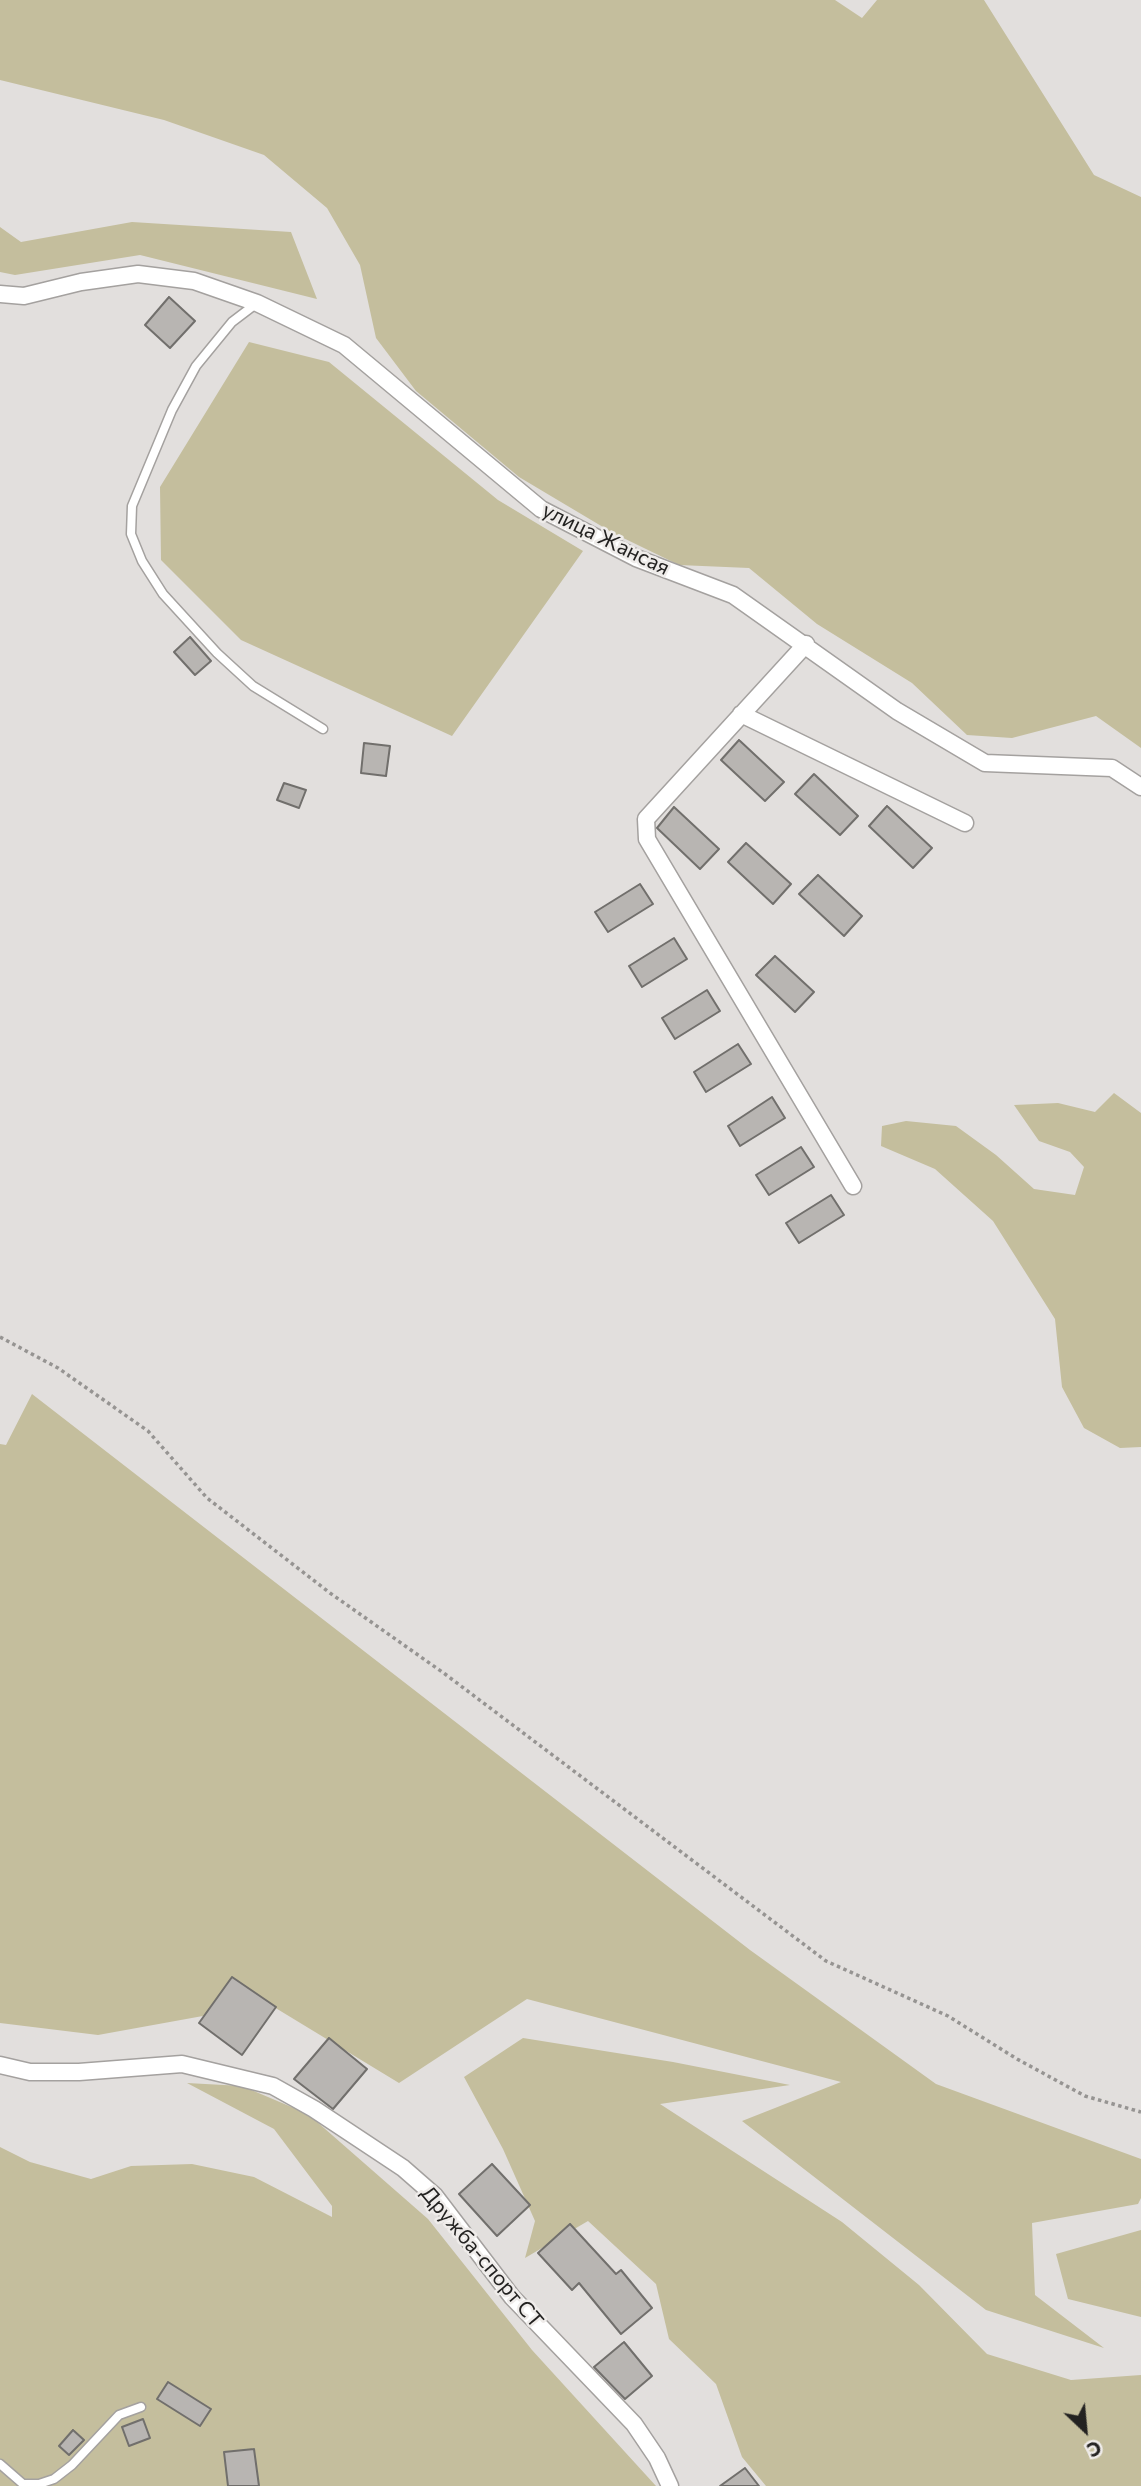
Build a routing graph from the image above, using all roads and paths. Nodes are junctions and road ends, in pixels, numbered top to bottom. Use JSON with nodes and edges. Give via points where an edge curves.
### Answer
{"nodes":[{"id":1,"x":0,"y":294,"type":"edge"},
{"id":2,"x":257,"y":303,"type":"junction"},
{"id":3,"x":806,"y":644,"type":"junction"},
{"id":4,"x":741,"y":714,"type":"junction"},
{"id":5,"x":323,"y":729,"type":"dead end"},
{"id":6,"x":1141,"y":787,"type":"edge"},
{"id":7,"x":965,"y":824,"type":"dead end"},
{"id":8,"x":853,"y":1186,"type":"dead end"},
{"id":9,"x":0,"y":1337,"type":"edge"},
{"id":10,"x":0,"y":2065,"type":"edge"},
{"id":11,"x":1141,"y":2112,"type":"edge"},
{"id":12,"x":141,"y":2407,"type":"dead end"},
{"id":13,"x":0,"y":2464,"type":"edge"},
{"id":14,"x":670,"y":2486,"type":"edge"}],
"edges":[{"from":1,"to":2,"type":"street","name":"улица Жансая","via":[[24,296],[138,274],[194,281]]},
{"from":2,"to":3,"type":"street","name":"улица Жансая","via":[[344,345],[541,509],[636,558],[733,595]]},
{"from":2,"to":5,"type":"lane","via":[[232,322],[195,366],[132,506],[131,534],[163,594],[217,653],[253,686]]},
{"from":3,"to":4,"type":"street"},
{"from":3,"to":6,"type":"street","name":"улица Жансая","via":[[897,711],[985,762],[1112,768]]},
{"from":4,"to":7,"type":"street"},
{"from":4,"to":8,"type":"street","via":[[646,819],[647,839]]},
{"from":9,"to":11,"type":"path","via":[[58,1368],[148,1431],[207,1498],[826,1961],[948,2016],[1085,2096]]},
{"from":10,"to":14,"type":"street","name":"Дружба-спорт СТ","via":[[79,2072],[182,2064],[273,2086],[324,2115],[403,2168],[435,2196],[512,2297],[634,2424]]},
{"from":12,"to":13,"type":"lane","via":[[119,2415],[54,2479],[23,2484]]}]}
